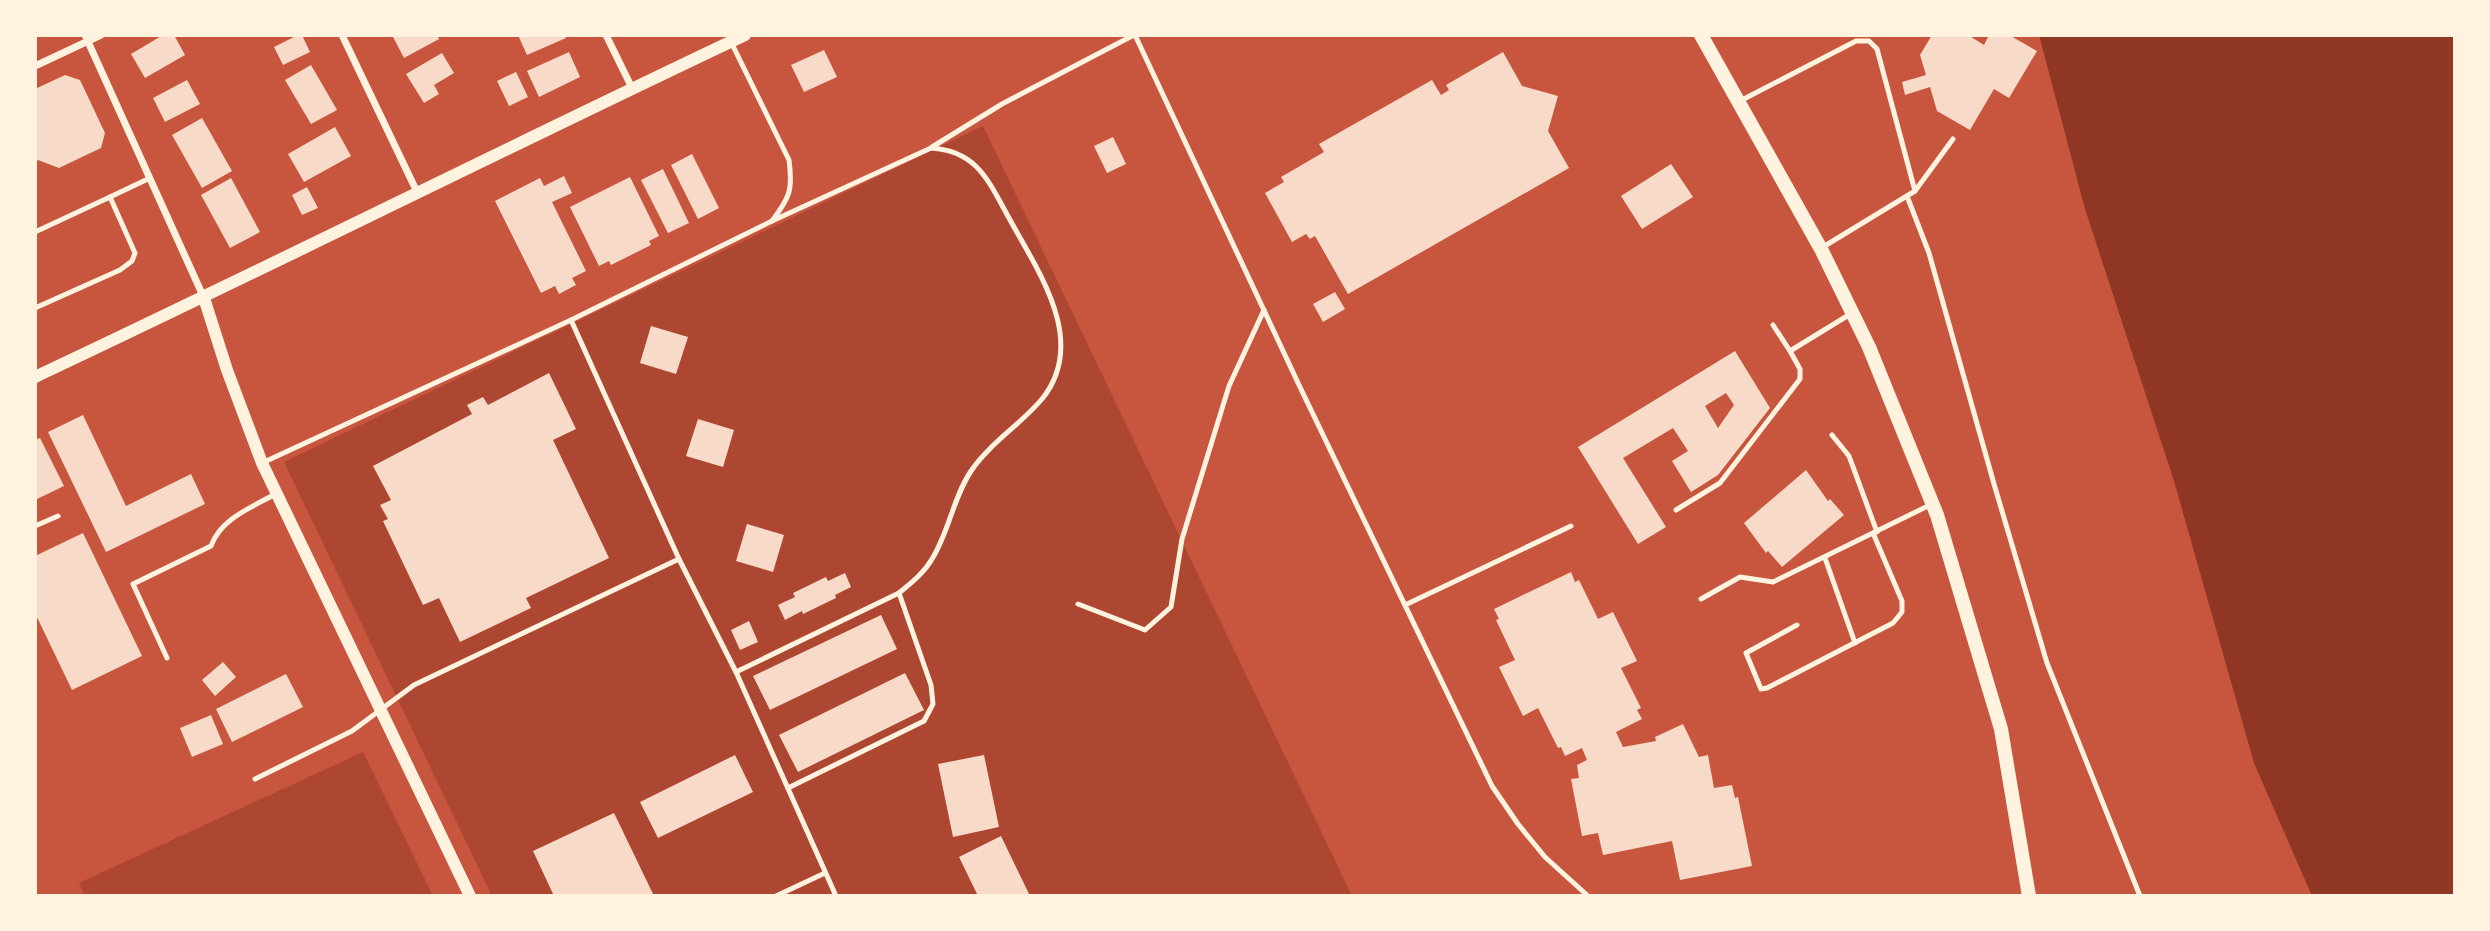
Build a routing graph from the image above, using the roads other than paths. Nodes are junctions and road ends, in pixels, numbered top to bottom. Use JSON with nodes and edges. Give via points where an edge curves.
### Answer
{"nodes":[{"id":1,"x":101,"y":35,"type":"edge"},
{"id":2,"x":342,"y":35,"type":"edge"},
{"id":3,"x":606,"y":35,"type":"edge"},
{"id":4,"x":746,"y":35,"type":"edge"},
{"id":5,"x":1135,"y":35,"type":"edge"},
{"id":6,"x":1701,"y":35,"type":"edge"},
{"id":7,"x":87,"y":38,"type":"edge"},
{"id":8,"x":1868,"y":38,"type":"edge"},
{"id":9,"x":731,"y":42,"type":"junction"},
{"id":10,"x":35,"y":66,"type":"edge"},
{"id":11,"x":632,"y":88,"type":"junction"},
{"id":12,"x":1739,"y":102,"type":"junction"},
{"id":13,"x":1953,"y":139,"type":"dead end"},
{"id":14,"x":931,"y":148,"type":"junction"},
{"id":15,"x":150,"y":178,"type":"junction"},
{"id":16,"x":1915,"y":191,"type":"junction"},
{"id":17,"x":417,"y":192,"type":"junction"},
{"id":18,"x":1907,"y":196,"type":"junction"},
{"id":19,"x":110,"y":197,"type":"junction"},
{"id":20,"x":772,"y":221,"type":"junction"},
{"id":21,"x":35,"y":232,"type":"edge"},
{"id":22,"x":1821,"y":249,"type":"junction"},
{"id":23,"x":204,"y":298,"type":"junction"},
{"id":24,"x":35,"y":308,"type":"edge"},
{"id":25,"x":1264,"y":310,"type":"junction"},
{"id":26,"x":1852,"y":313,"type":"junction"},
{"id":27,"x":571,"y":320,"type":"junction"},
{"id":28,"x":1773,"y":325,"type":"dead end"},
{"id":29,"x":1790,"y":351,"type":"junction"},
{"id":30,"x":35,"y":377,"type":"edge"},
{"id":31,"x":1832,"y":435,"type":"dead end"},
{"id":32,"x":262,"y":463,"type":"junction"},
{"id":33,"x":277,"y":493,"type":"junction"},
{"id":34,"x":1932,"y":504,"type":"junction"},
{"id":35,"x":1675,"y":510,"type":"dead end"},
{"id":36,"x":58,"y":516,"type":"dead end"},
{"id":37,"x":35,"y":526,"type":"edge"},
{"id":38,"x":1571,"y":526,"type":"dead end"},
{"id":39,"x":1875,"y":533,"type":"junction"},
{"id":40,"x":1825,"y":558,"type":"junction"},
{"id":41,"x":679,"y":559,"type":"junction"},
{"id":42,"x":899,"y":593,"type":"junction"},
{"id":43,"x":1701,"y":599,"type":"dead end"},
{"id":44,"x":1078,"y":604,"type":"dead end"},
{"id":45,"x":1405,"y":605,"type":"junction"},
{"id":46,"x":1797,"y":625,"type":"dead end"},
{"id":47,"x":1855,"y":643,"type":"junction"},
{"id":48,"x":167,"y":658,"type":"dead end"},
{"id":49,"x":736,"y":672,"type":"junction"},
{"id":50,"x":380,"y":710,"type":"junction"},
{"id":51,"x":255,"y":779,"type":"dead end"},
{"id":52,"x":788,"y":788,"type":"junction"},
{"id":53,"x":825,"y":873,"type":"junction"},
{"id":54,"x":470,"y":896,"type":"edge"},
{"id":55,"x":776,"y":896,"type":"edge"},
{"id":56,"x":836,"y":896,"type":"edge"},
{"id":57,"x":1588,"y":896,"type":"edge"},
{"id":58,"x":2029,"y":896,"type":"edge"},
{"id":59,"x":2140,"y":896,"type":"edge"}],
"edges":[{"from":1,"to":7,"type":"street"},
{"from":2,"to":17,"type":"street"},
{"from":3,"to":11,"type":"street"},
{"from":4,"to":9,"type":"street"},
{"from":5,"to":14,"type":"lane","via":[[1002,104]]},
{"from":5,"to":25,"type":"lane"},
{"from":6,"to":12,"type":"main road"},
{"from":7,"to":10,"type":"street"},
{"from":7,"to":15,"type":"street"},
{"from":8,"to":12,"type":"lane"},
{"from":8,"to":16,"type":"lane","via":[[1877,49]]},
{"from":9,"to":11,"type":"street"},
{"from":9,"to":20,"type":"lane","via":[[789,160],[792,180],[787,202]]},
{"from":11,"to":17,"type":"street"},
{"from":12,"to":22,"type":"main road"},
{"from":13,"to":16,"type":"lane"},
{"from":14,"to":20,"type":"lane"},
{"from":14,"to":42,"type":"lane","via":[[950,149],[969,159],[996,193],[1053,299],[1061,330],[1053,381],[971,472],[933,558]]},
{"from":15,"to":19,"type":"lane"},
{"from":15,"to":23,"type":"street"},
{"from":16,"to":18,"type":"lane"},
{"from":17,"to":23,"type":"street"},
{"from":18,"to":22,"type":"lane"},
{"from":18,"to":59,"type":"lane","via":[[1930,253],[2047,663]]},
{"from":19,"to":21,"type":"lane"},
{"from":19,"to":24,"type":"lane","via":[[135,253],[132,261]]},
{"from":20,"to":27,"type":"lane"},
{"from":22,"to":26,"type":"main road"},
{"from":23,"to":30,"type":"street"},
{"from":23,"to":32,"type":"street"},
{"from":25,"to":44,"type":"lane","via":[[1229,386],[1182,539],[1171,607],[1145,630]]},
{"from":25,"to":45,"type":"lane"},
{"from":26,"to":29,"type":"lane"},
{"from":26,"to":34,"type":"main road"},
{"from":27,"to":32,"type":"lane"},
{"from":27,"to":41,"type":"lane"},
{"from":28,"to":29,"type":"lane"},
{"from":29,"to":35,"type":"lane","via":[[1800,379],[1720,483]]},
{"from":31,"to":39,"type":"lane","via":[[1849,456]]},
{"from":32,"to":33,"type":"street"},
{"from":33,"to":48,"type":"lane","via":[[228,522],[211,546],[133,584]]},
{"from":33,"to":50,"type":"street"},
{"from":34,"to":39,"type":"lane"},
{"from":34,"to":58,"type":"main road","via":[[2001,729]]},
{"from":36,"to":37,"type":"lane"},
{"from":38,"to":45,"type":"lane"},
{"from":39,"to":40,"type":"lane"},
{"from":39,"to":47,"type":"lane","via":[[1902,601],[1902,612],[1893,623]]},
{"from":40,"to":43,"type":"lane","via":[[1773,582],[1740,577]]},
{"from":40,"to":47,"type":"lane"},
{"from":41,"to":49,"type":"lane"},
{"from":41,"to":50,"type":"lane","via":[[414,685]]},
{"from":42,"to":49,"type":"lane"},
{"from":42,"to":52,"type":"lane","via":[[931,685],[933,704],[924,721]]},
{"from":45,"to":57,"type":"lane","via":[[1492,786],[1545,857]]},
{"from":46,"to":47,"type":"lane","via":[[1746,653],[1761,689]]},
{"from":49,"to":52,"type":"lane"},
{"from":50,"to":51,"type":"lane","via":[[352,731]]},
{"from":50,"to":54,"type":"street"},
{"from":52,"to":53,"type":"lane"},
{"from":53,"to":55,"type":"lane"},
{"from":53,"to":56,"type":"lane"}]}
